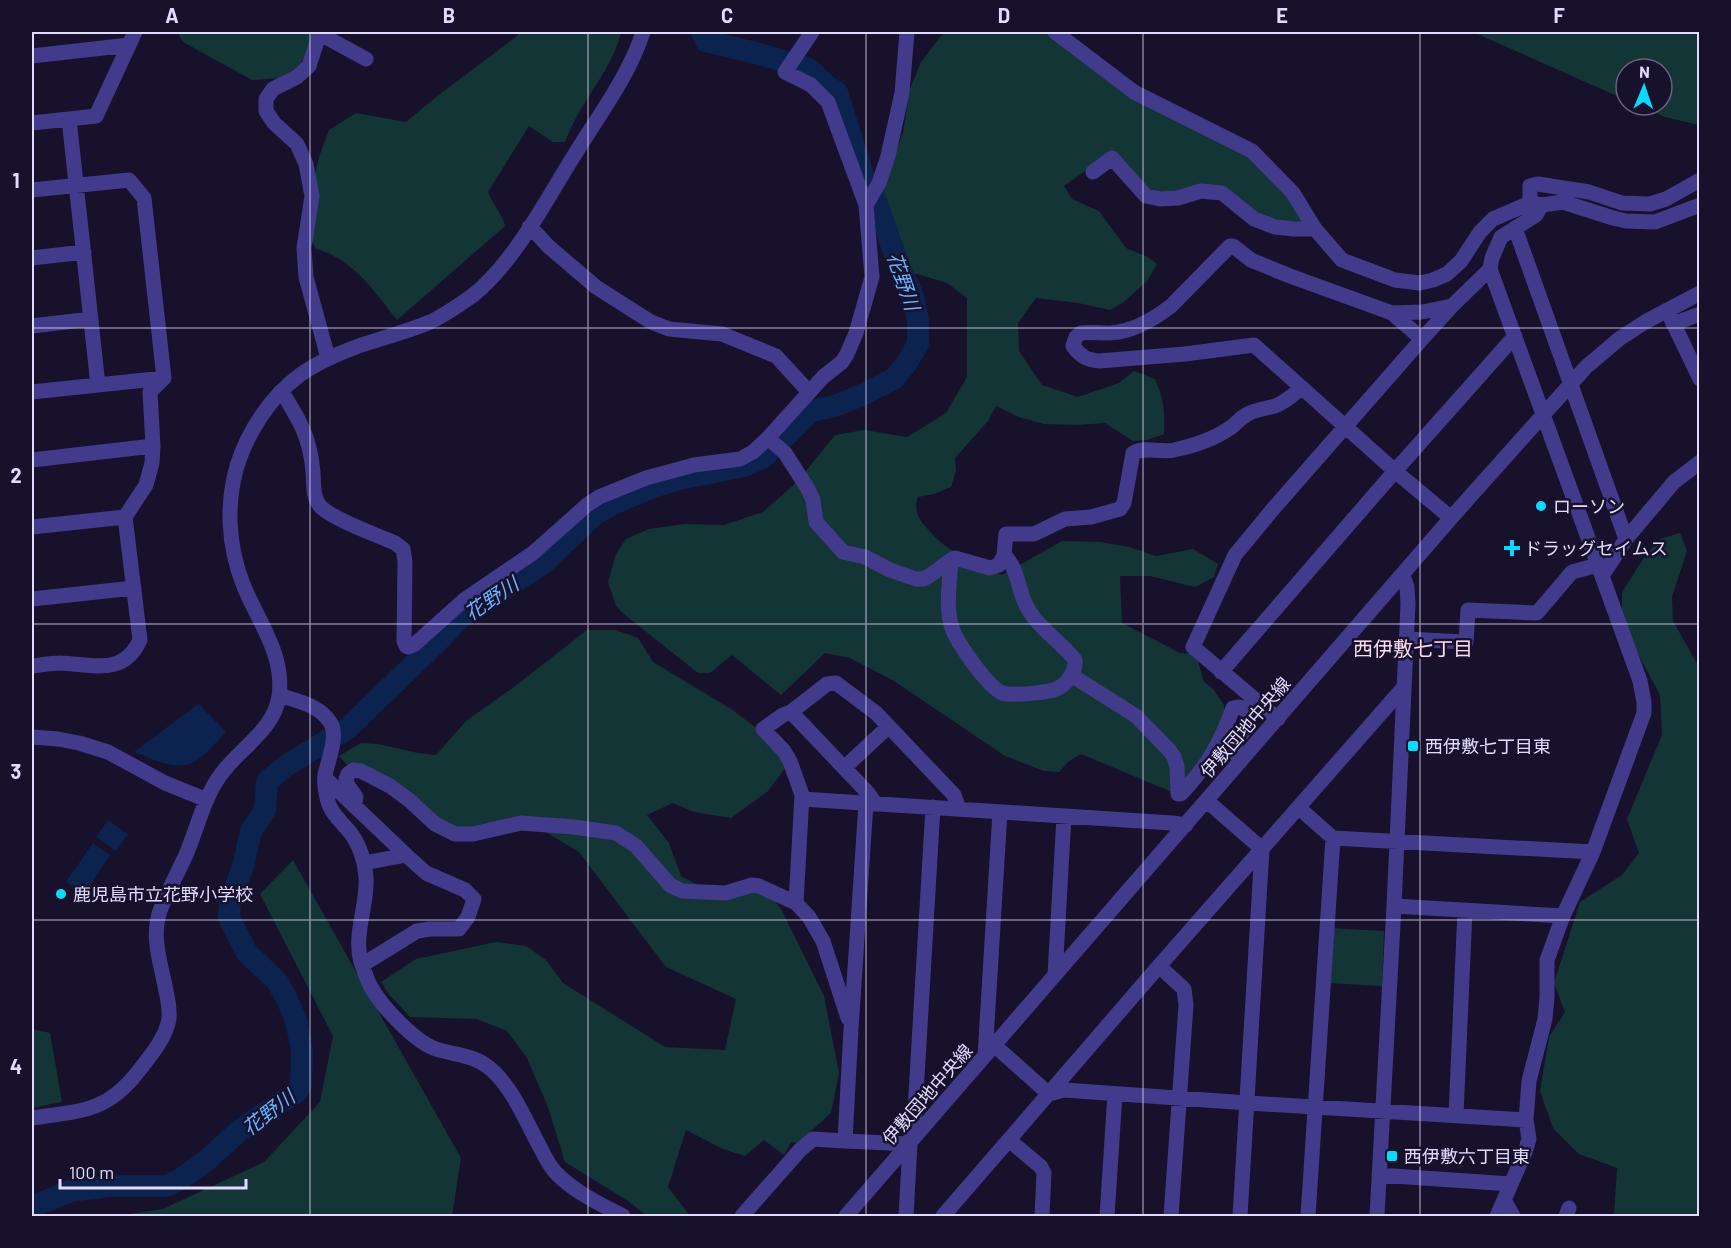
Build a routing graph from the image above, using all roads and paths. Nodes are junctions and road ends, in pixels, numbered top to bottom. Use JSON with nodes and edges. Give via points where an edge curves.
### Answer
{"nodes":[{"id":1,"x":644,"y":32,"type":"edge"},
{"id":2,"x":812,"y":32,"type":"edge"},
{"id":3,"x":907,"y":32,"type":"edge"},
{"id":4,"x":1055,"y":32,"type":"edge"},
{"id":5,"x":320,"y":33,"type":"edge"},
{"id":6,"x":132,"y":38,"type":"edge"},
{"id":7,"x":32,"y":56,"type":"edge"},
{"id":8,"x":366,"y":59,"type":"dead end"},
{"id":9,"x":69,"y":119,"type":"junction"},
{"id":10,"x":32,"y":123,"type":"edge"},
{"id":11,"x":1093,"y":172,"type":"dead end"},
{"id":12,"x":1700,"y":180,"type":"edge"},
{"id":13,"x":76,"y":185,"type":"junction"},
{"id":14,"x":32,"y":190,"type":"edge"},
{"id":15,"x":1536,"y":204,"type":"junction"},
{"id":16,"x":866,"y":205,"type":"junction"},
{"id":17,"x":1700,"y":205,"type":"edge"},
{"id":18,"x":529,"y":227,"type":"junction"},
{"id":19,"x":1515,"y":228,"type":"junction"},
{"id":20,"x":1315,"y":229,"type":"junction"},
{"id":21,"x":84,"y":252,"type":"junction"},
{"id":22,"x":32,"y":258,"type":"edge"},
{"id":23,"x":1490,"y":269,"type":"junction"},
{"id":24,"x":1700,"y":293,"type":"edge"},
{"id":25,"x":1452,"y":306,"type":"junction"},
{"id":26,"x":1392,"y":313,"type":"junction"},
{"id":27,"x":1700,"y":314,"type":"edge"},
{"id":28,"x":1670,"y":317,"type":"junction"},
{"id":29,"x":91,"y":319,"type":"junction"},
{"id":30,"x":32,"y":326,"type":"edge"},
{"id":31,"x":1515,"y":336,"type":"junction"},
{"id":32,"x":1422,"y":339,"type":"junction"},
{"id":33,"x":328,"y":358,"type":"junction"},
{"id":34,"x":164,"y":378,"type":"junction"},
{"id":35,"x":1700,"y":379,"type":"edge"},
{"id":36,"x":1570,"y":384,"type":"junction"},
{"id":37,"x":98,"y":385,"type":"junction"},
{"id":38,"x":1301,"y":388,"type":"junction"},
{"id":39,"x":32,"y":392,"type":"edge"},
{"id":40,"x":282,"y":392,"type":"junction"},
{"id":41,"x":809,"y":392,"type":"junction"},
{"id":42,"x":1543,"y":414,"type":"junction"},
{"id":43,"x":1346,"y":427,"type":"junction"},
{"id":44,"x":768,"y":438,"type":"junction"},
{"id":45,"x":153,"y":446,"type":"junction"},
{"id":46,"x":32,"y":460,"type":"edge"},
{"id":47,"x":1700,"y":462,"type":"edge"},
{"id":48,"x":1395,"y":471,"type":"junction"},
{"id":49,"x":125,"y":517,"type":"junction"},
{"id":50,"x":1451,"y":518,"type":"junction"},
{"id":51,"x":32,"y":527,"type":"edge"},
{"id":52,"x":1626,"y":539,"type":"junction"},
{"id":53,"x":1004,"y":555,"type":"junction"},
{"id":54,"x":951,"y":560,"type":"junction"},
{"id":55,"x":1600,"y":570,"type":"junction"},
{"id":56,"x":1403,"y":575,"type":"junction"},
{"id":57,"x":134,"y":588,"type":"junction"},
{"id":58,"x":32,"y":599,"type":"edge"},
{"id":59,"x":1406,"y":639,"type":"junction"},
{"id":60,"x":32,"y":666,"type":"edge"},
{"id":61,"x":1221,"y":672,"type":"junction"},
{"id":62,"x":1071,"y":675,"type":"junction"},
{"id":63,"x":1404,"y":687,"type":"junction"},
{"id":64,"x":279,"y":695,"type":"junction"},
{"id":65,"x":791,"y":712,"type":"junction"},
{"id":66,"x":1278,"y":719,"type":"junction"},
{"id":67,"x":888,"y":727,"type":"junction"},
{"id":68,"x":32,"y":737,"type":"edge"},
{"id":69,"x":1240,"y":762,"type":"junction"},
{"id":70,"x":844,"y":768,"type":"junction"},
{"id":71,"x":325,"y":778,"type":"junction"},
{"id":72,"x":802,"y":799,"type":"junction"},
{"id":73,"x":207,"y":800,"type":"junction"},
{"id":74,"x":1207,"y":801,"type":"junction"},
{"id":75,"x":871,"y":803,"type":"junction"},
{"id":76,"x":354,"y":806,"type":"junction"},
{"id":77,"x":933,"y":807,"type":"junction"},
{"id":78,"x":1299,"y":808,"type":"junction"},
{"id":79,"x":958,"y":809,"type":"junction"},
{"id":80,"x":1000,"y":812,"type":"junction"},
{"id":81,"x":1064,"y":816,"type":"junction"},
{"id":82,"x":1186,"y":825,"type":"junction"},
{"id":83,"x":1333,"y":838,"type":"junction"},
{"id":84,"x":1397,"y":841,"type":"junction"},
{"id":85,"x":1262,"y":849,"type":"junction"},
{"id":86,"x":1593,"y":852,"type":"junction"},
{"id":87,"x":406,"y":855,"type":"junction"},
{"id":88,"x":364,"y":863,"type":"junction"},
{"id":89,"x":795,"y":903,"type":"junction"},
{"id":90,"x":1394,"y":906,"type":"junction"},
{"id":91,"x":1464,"y":910,"type":"junction"},
{"id":92,"x":1563,"y":916,"type":"junction"},
{"id":93,"x":362,"y":965,"type":"junction"},
{"id":94,"x":1159,"y":966,"type":"junction"},
{"id":95,"x":1055,"y":975,"type":"junction"},
{"id":96,"x":851,"y":1029,"type":"junction"},
{"id":97,"x":990,"y":1051,"type":"junction"},
{"id":98,"x":1049,"y":1094,"type":"junction"},
{"id":99,"x":1115,"y":1094,"type":"junction"},
{"id":100,"x":1179,"y":1098,"type":"junction"},
{"id":101,"x":1248,"y":1103,"type":"junction"},
{"id":102,"x":1315,"y":1106,"type":"junction"},
{"id":103,"x":1383,"y":1110,"type":"junction"},
{"id":104,"x":1456,"y":1115,"type":"junction"},
{"id":105,"x":32,"y":1118,"type":"edge"},
{"id":106,"x":1526,"y":1120,"type":"junction"},
{"id":107,"x":1009,"y":1140,"type":"junction"},
{"id":108,"x":845,"y":1141,"type":"junction"},
{"id":109,"x":910,"y":1144,"type":"junction"},
{"id":110,"x":1379,"y":1175,"type":"junction"},
{"id":111,"x":1511,"y":1184,"type":"junction"},
{"id":112,"x":1504,"y":1200,"type":"junction"},
{"id":113,"x":623,"y":1216,"type":"edge"},
{"id":114,"x":742,"y":1216,"type":"edge"},
{"id":115,"x":846,"y":1216,"type":"edge"},
{"id":116,"x":906,"y":1216,"type":"edge"},
{"id":117,"x":944,"y":1216,"type":"edge"},
{"id":118,"x":1042,"y":1216,"type":"edge"},
{"id":119,"x":1107,"y":1216,"type":"edge"},
{"id":120,"x":1171,"y":1216,"type":"edge"},
{"id":121,"x":1240,"y":1216,"type":"edge"},
{"id":122,"x":1308,"y":1216,"type":"edge"},
{"id":123,"x":1377,"y":1216,"type":"edge"},
{"id":124,"x":1497,"y":1216,"type":"edge"},
{"id":125,"x":1513,"y":1216,"type":"edge"}],
"edges":[{"from":1,"to":18,"type":"street","via":[[627,70]]},
{"from":2,"to":16,"type":"street","via":[[785,72],[811,85],[828,102]]},
{"from":3,"to":16,"type":"street","via":[[902,93],[888,156]]},
{"from":4,"to":20,"type":"street","via":[[1134,92],[1252,151],[1293,193]]},
{"from":5,"to":8,"type":"street"},
{"from":5,"to":33,"type":"street","via":[[309,66],[273,89],[266,99],[266,111],[297,144],[306,164],[312,196],[304,248],[306,277]]},
{"from":6,"to":7,"type":"street"},
{"from":6,"to":9,"type":"street","via":[[96,116]]},
{"from":9,"to":10,"type":"street"},
{"from":9,"to":13,"type":"street"},
{"from":11,"to":20,"type":"street","via":[[1112,158],[1146,196],[1160,199],[1201,191],[1222,193],[1264,223],[1294,230]]},
{"from":12,"to":15,"type":"street","via":[[1650,204],[1622,203],[1589,192],[1538,184],[1530,186]]},
{"from":13,"to":14,"type":"street"},
{"from":13,"to":21,"type":"street"},
{"from":13,"to":34,"type":"street","via":[[129,180],[144,198]]},
{"from":15,"to":17,"type":"street","via":[[1563,202],[1612,218],[1655,222]]},
{"from":15,"to":19,"type":"street","via":[[1536,215]]},
{"from":15,"to":20,"type":"street","via":[[1493,219],[1447,274],[1420,283],[1395,280],[1342,260]]},
{"from":16,"to":41,"type":"street","via":[[872,277],[856,333],[842,362]]},
{"from":18,"to":33,"type":"street","via":[[495,275],[455,308],[432,321]]},
{"from":18,"to":41,"type":"street","via":[[596,287],[651,322],[722,334],[777,356]]},
{"from":19,"to":23,"type":"street","via":[[1501,237]]},
{"from":19,"to":36,"type":"street"},
{"from":21,"to":22,"type":"street"},
{"from":21,"to":29,"type":"street"},
{"from":23,"to":25,"type":"street"},
{"from":23,"to":31,"type":"street"},
{"from":24,"to":28,"type":"street","name":"伊敷団地中央線"},
{"from":25,"to":26,"type":"street"},
{"from":25,"to":32,"type":"street"},
{"from":26,"to":32,"type":"street"},
{"from":26,"to":38,"type":"street","via":[[1251,260],[1230,246],[1160,315],[1118,332],[1081,333],[1073,342],[1085,358],[1099,362],[1254,345]]},
{"from":27,"to":28,"type":"street"},
{"from":28,"to":35,"type":"street"},
{"from":28,"to":36,"type":"street","name":"伊敷団地中央線","via":[[1619,339]]},
{"from":29,"to":30,"type":"street"},
{"from":29,"to":37,"type":"street"},
{"from":31,"to":42,"type":"street"},
{"from":31,"to":48,"type":"street"},
{"from":32,"to":43,"type":"street"},
{"from":33,"to":40,"type":"street","via":[[299,375]]},
{"from":34,"to":37,"type":"street"},
{"from":34,"to":45,"type":"street","via":[[150,392]]},
{"from":36,"to":42,"type":"street","name":"伊敷団地中央線"},
{"from":36,"to":52,"type":"street"},
{"from":37,"to":39,"type":"street"},
{"from":38,"to":43,"type":"street"},
{"from":38,"to":53,"type":"street","via":[[1289,399],[1251,412],[1230,428],[1202,441],[1166,452],[1149,449],[1134,453],[1120,509],[1065,519],[1034,534],[1006,534]]},
{"from":40,"to":44,"type":"street","via":[[302,424],[311,451],[317,502],[332,515],[403,549],[404,641],[408,647],[464,600],[533,553],[599,497],[645,478],[694,465],[740,459]]},
{"from":40,"to":64,"type":"street","via":[[263,412],[244,447],[231,497],[230,522],[231,542],[243,583],[276,657]]},
{"from":41,"to":44,"type":"street"},
{"from":42,"to":50,"type":"street","name":"伊敷団地中央線"},
{"from":42,"to":55,"type":"street"},
{"from":43,"to":48,"type":"street"},
{"from":43,"to":61,"type":"street","via":[[1235,555],[1192,647]]},
{"from":44,"to":54,"type":"street","via":[[808,489],[816,522],[843,552],[916,579],[923,579]]},
{"from":45,"to":46,"type":"street"},
{"from":45,"to":49,"type":"street","via":[[146,485]]},
{"from":47,"to":52,"type":"street","via":[[1674,482]]},
{"from":48,"to":50,"type":"street"},
{"from":48,"to":61,"type":"street"},
{"from":49,"to":51,"type":"street"},
{"from":49,"to":57,"type":"street"},
{"from":50,"to":56,"type":"street","name":"伊敷団地中央線"},
{"from":52,"to":55,"type":"street"},
{"from":53,"to":54,"type":"street","via":[[999,565],[990,568]]},
{"from":53,"to":62,"type":"street","via":[[1027,608],[1075,660]]},
{"from":54,"to":62,"type":"street","via":[[952,628],[994,687],[1000,692],[1020,695],[1055,690]]},
{"from":55,"to":59,"type":"street","via":[[1572,572],[1537,613],[1468,610],[1466,642]]},
{"from":55,"to":86,"type":"street","via":[[1640,681],[1644,713]]},
{"from":56,"to":59,"type":"street","via":[[1407,587]]},
{"from":56,"to":66,"type":"street","name":"伊敷団地中央線"},
{"from":57,"to":58,"type":"street"},
{"from":57,"to":60,"type":"street","via":[[140,640],[135,651],[116,665]]},
{"from":59,"to":63,"type":"street"},
{"from":61,"to":66,"type":"street"},
{"from":62,"to":69,"type":"street","via":[[1136,716],[1169,750],[1177,767],[1178,794],[1205,766],[1218,747],[1233,708],[1238,707],[1244,708],[1250,718],[1236,742]]},
{"from":63,"to":78,"type":"street"},
{"from":63,"to":84,"type":"street"},
{"from":64,"to":71,"type":"street","via":[[307,704],[332,724],[333,744]]},
{"from":64,"to":73,"type":"street","via":[[276,710],[266,725],[225,768]]},
{"from":65,"to":67,"type":"street","via":[[827,684],[836,683]]},
{"from":65,"to":70,"type":"street"},
{"from":65,"to":72,"type":"street","via":[[763,729],[790,761]]},
{"from":66,"to":69,"type":"street","name":"伊敷団地中央線"},
{"from":67,"to":70,"type":"street"},
{"from":67,"to":79,"type":"street","via":[[954,795]]},
{"from":68,"to":73,"type":"street","via":[[79,743],[108,753]]},
{"from":69,"to":74,"type":"street","name":"伊敷団地中央線"},
{"from":70,"to":75,"type":"street","via":[[868,793]]},
{"from":71,"to":76,"type":"street"},
{"from":71,"to":88,"type":"street","via":[[328,803],[355,840]]},
{"from":72,"to":75,"type":"street"},
{"from":72,"to":89,"type":"street"},
{"from":73,"to":105,"type":"street","via":[[156,923],[155,939],[170,1010],[162,1037],[136,1076],[112,1098],[96,1107]]},
{"from":74,"to":82,"type":"street","name":"伊敷団地中央線"},
{"from":74,"to":85,"type":"street"},
{"from":75,"to":77,"type":"street"},
{"from":75,"to":96,"type":"street"},
{"from":76,"to":87,"type":"street"},
{"from":76,"to":89,"type":"street","via":[[356,797],[346,778],[353,770],[390,786],[435,824],[455,834],[521,823],[616,833],[636,846],[670,885],[682,891],[726,893],[752,885]]},
{"from":77,"to":79,"type":"street"},
{"from":77,"to":109,"type":"street"},
{"from":78,"to":83,"type":"street"},
{"from":78,"to":85,"type":"street"},
{"from":79,"to":80,"type":"street"},
{"from":80,"to":81,"type":"street"},
{"from":80,"to":97,"type":"street"},
{"from":81,"to":82,"type":"street"},
{"from":81,"to":95,"type":"street"},
{"from":82,"to":95,"type":"street","name":"伊敷団地中央線"},
{"from":83,"to":84,"type":"street"},
{"from":83,"to":102,"type":"street"},
{"from":84,"to":86,"type":"street"},
{"from":84,"to":90,"type":"street"},
{"from":85,"to":94,"type":"street"},
{"from":85,"to":101,"type":"street"},
{"from":86,"to":92,"type":"street"},
{"from":87,"to":88,"type":"street"},
{"from":87,"to":93,"type":"street","via":[[426,873],[470,894],[474,898],[468,916],[459,929],[417,931]]},
{"from":88,"to":93,"type":"street","via":[[366,889],[359,950]]},
{"from":89,"to":96,"type":"street","via":[[823,941]]},
{"from":90,"to":91,"type":"street"},
{"from":90,"to":103,"type":"street"},
{"from":91,"to":92,"type":"street"},
{"from":91,"to":104,"type":"street"},
{"from":92,"to":106,"type":"street","via":[[1547,960],[1545,1019],[1531,1073]]},
{"from":93,"to":113,"type":"street","via":[[371,988],[411,1034],[422,1043],[475,1059],[493,1071],[554,1171],[581,1194]]},
{"from":94,"to":98,"type":"street"},
{"from":94,"to":100,"type":"street","via":[[1184,989]]},
{"from":95,"to":97,"type":"street","name":"伊敷団地中央線"},
{"from":96,"to":108,"type":"street"},
{"from":97,"to":98,"type":"street"},
{"from":97,"to":109,"type":"street","name":"伊敷団地中央線"},
{"from":98,"to":99,"type":"street","via":[[1064,1090]]},
{"from":98,"to":107,"type":"street"},
{"from":99,"to":100,"type":"street"},
{"from":99,"to":119,"type":"street"},
{"from":100,"to":101,"type":"street"},
{"from":100,"to":120,"type":"street"},
{"from":101,"to":102,"type":"street"},
{"from":101,"to":121,"type":"street"},
{"from":102,"to":103,"type":"street"},
{"from":102,"to":122,"type":"street"},
{"from":103,"to":104,"type":"street"},
{"from":103,"to":110,"type":"street"},
{"from":104,"to":106,"type":"street"},
{"from":106,"to":111,"type":"street","via":[[1529,1139]]},
{"from":107,"to":117,"type":"street"},
{"from":107,"to":118,"type":"street","via":[[1044,1173]]},
{"from":108,"to":109,"type":"street"},
{"from":108,"to":114,"type":"street","via":[[813,1139]]},
{"from":109,"to":115,"type":"street","name":"伊敷団地中央線"},
{"from":109,"to":116,"type":"street"},
{"from":110,"to":111,"type":"street"},
{"from":110,"to":123,"type":"street"},
{"from":111,"to":112,"type":"street"},
{"from":112,"to":124,"type":"street"},
{"from":112,"to":125,"type":"street"}]}
